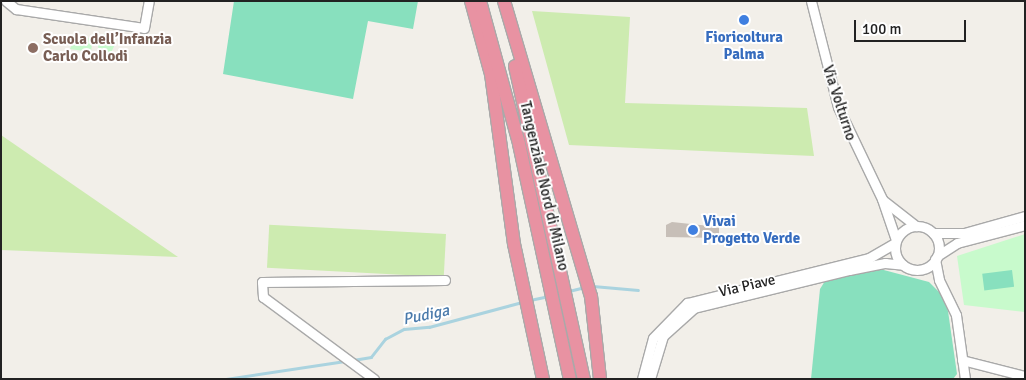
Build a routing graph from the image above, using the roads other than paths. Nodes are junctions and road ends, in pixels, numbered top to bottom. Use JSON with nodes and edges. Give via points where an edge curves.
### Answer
{"nodes":[{"id":1,"x":148,"y":1,"type":"edge"},
{"id":2,"x":471,"y":1,"type":"edge"},
{"id":3,"x":480,"y":1,"type":"edge"},
{"id":4,"x":497,"y":1,"type":"edge"},
{"id":5,"x":504,"y":1,"type":"edge"},
{"id":6,"x":811,"y":1,"type":"edge"},
{"id":7,"x":7,"y":4,"type":"edge"},
{"id":8,"x":882,"y":199,"type":"junction"},
{"id":9,"x":1025,"y":216,"type":"edge"},
{"id":10,"x":1025,"y":225,"type":"edge"},
{"id":11,"x":916,"y":226,"type":"junction"},
{"id":12,"x":933,"y":233,"type":"junction"},
{"id":13,"x":895,"y":242,"type":"junction"},
{"id":14,"x":936,"y":258,"type":"junction"},
{"id":15,"x":903,"y":265,"type":"junction"},
{"id":16,"x":915,"y":270,"type":"junction"},
{"id":17,"x":445,"y":280,"type":"dead end"},
{"id":18,"x":939,"y":280,"type":"junction"},
{"id":19,"x":557,"y":289,"type":"junction"},
{"id":20,"x":962,"y":360,"type":"junction"},
{"id":21,"x":542,"y":376,"type":"edge"},
{"id":22,"x":1025,"y":376,"type":"edge"},
{"id":23,"x":374,"y":379,"type":"edge"},
{"id":24,"x":570,"y":379,"type":"edge"},
{"id":25,"x":584,"y":379,"type":"edge"},
{"id":26,"x":600,"y":379,"type":"edge"},
{"id":27,"x":642,"y":379,"type":"edge"},
{"id":28,"x":650,"y":379,"type":"edge"},
{"id":29,"x":965,"y":379,"type":"edge"}],
"edges":[{"from":1,"to":7,"type":"street","via":[[144,28]]},
{"from":2,"to":21,"type":"highway","via":[[490,74],[508,209]]},
{"from":3,"to":19,"type":"highway","name":"Tangenziale Nord di Milano"},
{"from":4,"to":19,"type":"highway","name":"Tangenziale Nord di Milano"},
{"from":5,"to":26,"type":"highway","via":[[591,296]]},
{"from":6,"to":8,"type":"street","name":"Via Volturno","via":[[845,125]]},
{"from":8,"to":11,"type":"street","name":"Via Volturno"},
{"from":8,"to":13,"type":"street","name":"Via Volturno"},
{"from":9,"to":12,"type":"street","via":[[964,233]]},
{"from":10,"to":14,"type":"street","via":[[957,243]]},
{"from":11,"to":12,"type":"street"},
{"from":11,"to":13,"type":"street","via":[[904,230]]},
{"from":12,"to":14,"type":"street"},
{"from":13,"to":15,"type":"street"},
{"from":13,"to":27,"type":"street","name":"Via Piave","via":[[869,258],[687,303],[652,338]]},
{"from":14,"to":16,"type":"street"},
{"from":14,"to":18,"type":"street"},
{"from":15,"to":16,"type":"street"},
{"from":15,"to":28,"type":"street","name":"Via Piave","via":[[858,268],[694,308],[675,322],[660,341]]},
{"from":16,"to":18,"type":"street"},
{"from":17,"to":23,"type":"street","via":[[262,282],[263,297]]},
{"from":18,"to":20,"type":"street","via":[[953,304]]},
{"from":19,"to":24,"type":"highway","name":"Tangenziale Nord di Milano","via":[[554,307]]},
{"from":19,"to":25,"type":"highway","name":"Tangenziale Nord di Milano","via":[[567,304]]},
{"from":20,"to":22,"type":"street"},
{"from":20,"to":29,"type":"street"}]}
